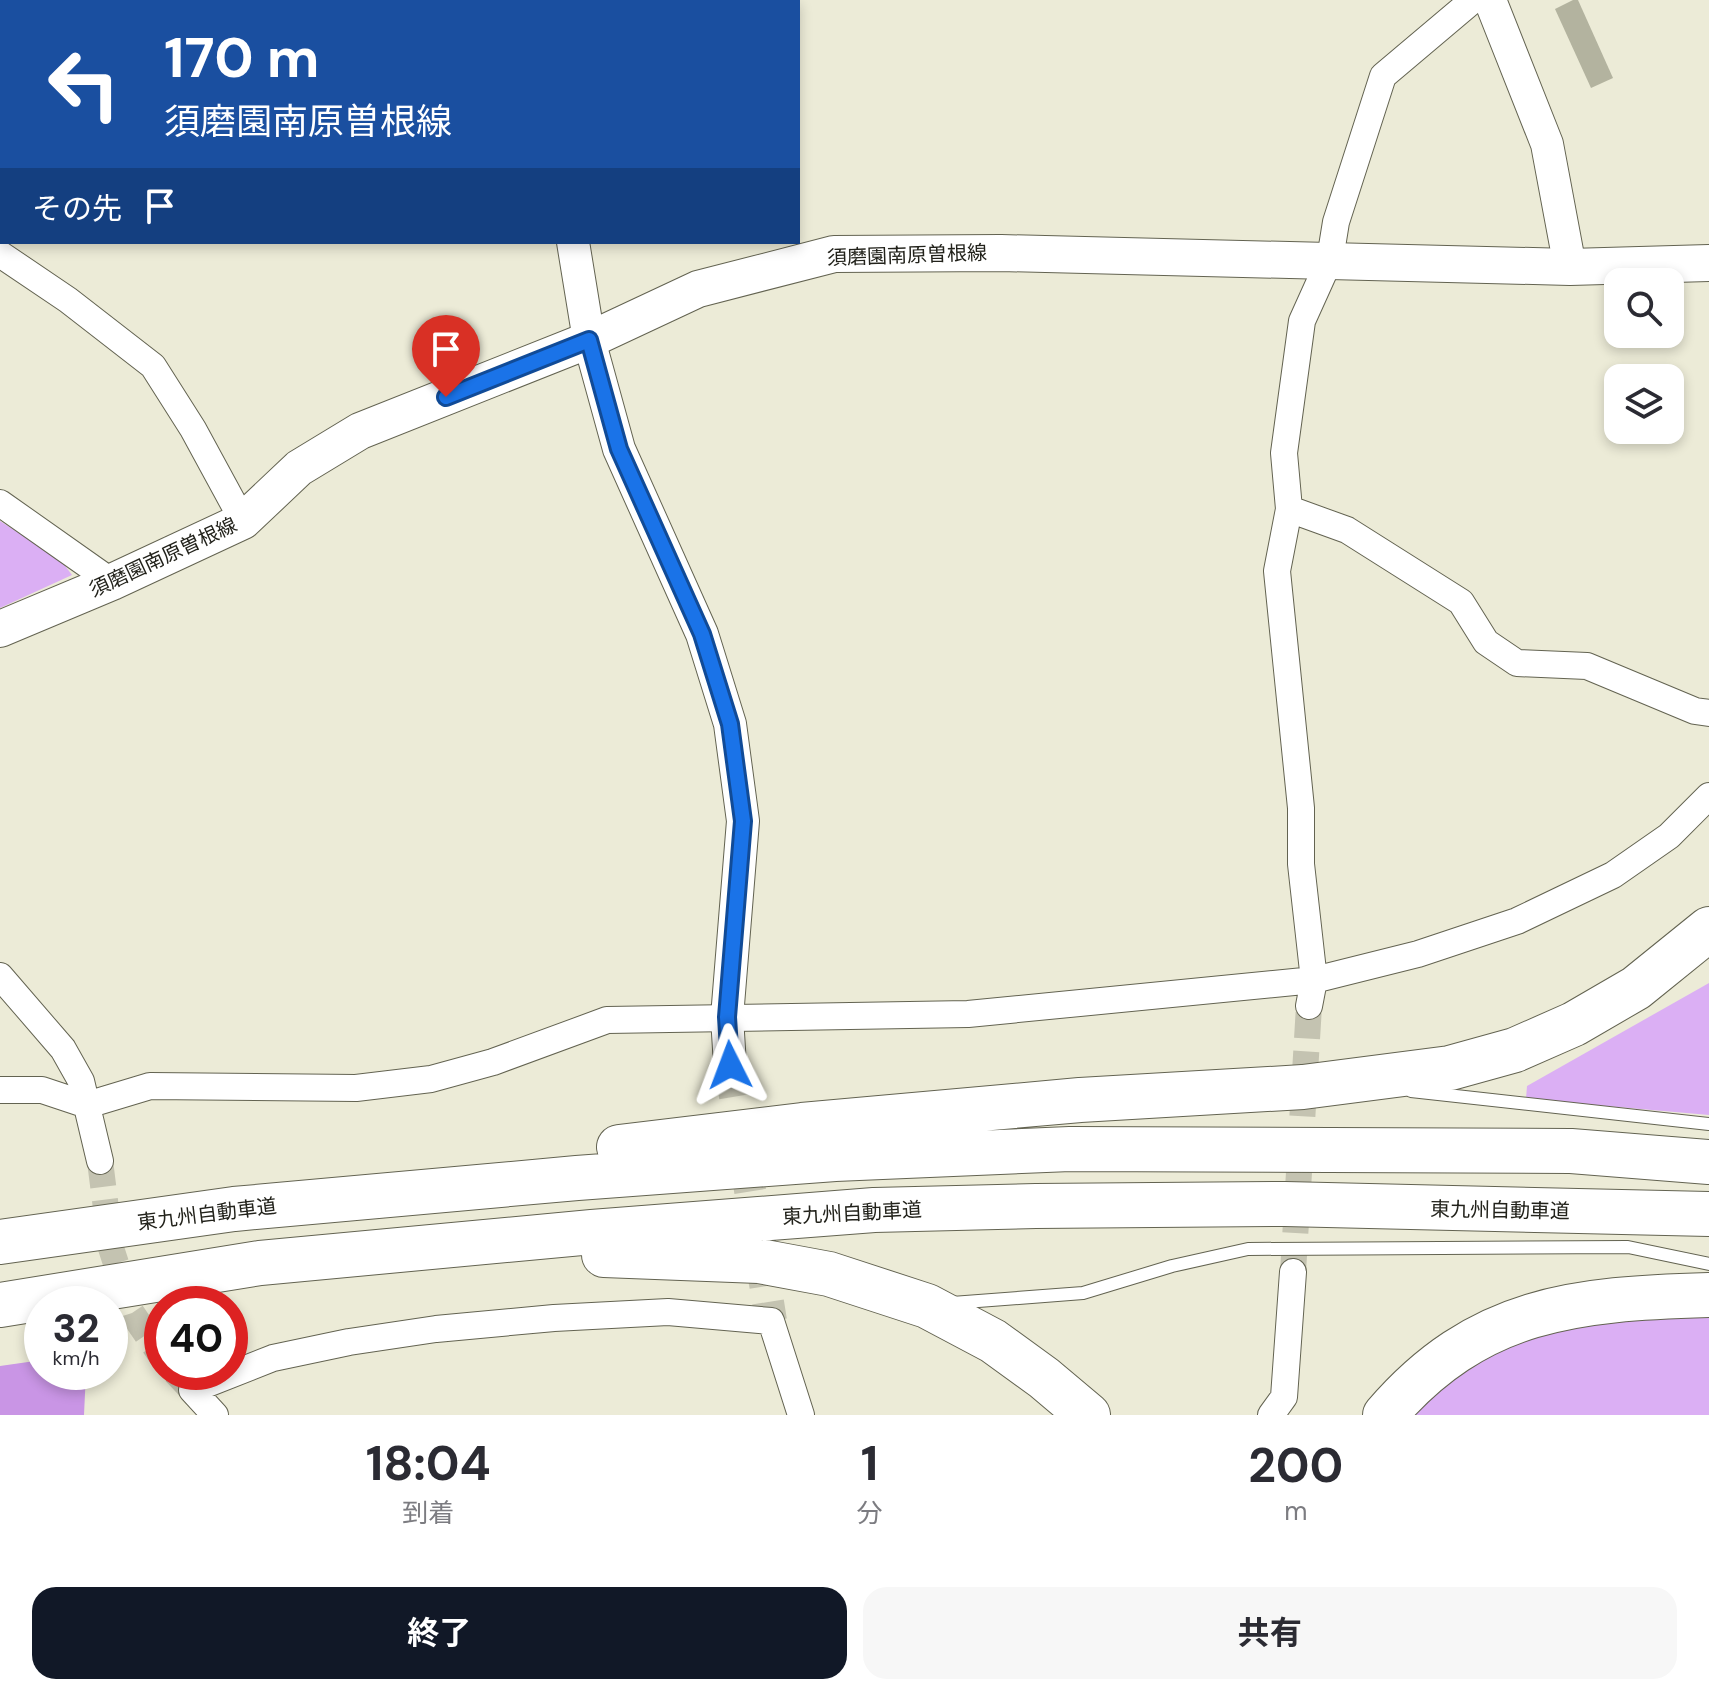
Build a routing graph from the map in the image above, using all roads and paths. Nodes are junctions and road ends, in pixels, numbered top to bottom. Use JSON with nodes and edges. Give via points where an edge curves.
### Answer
{"nodes":[{"id":1,"x":1473,"y":0,"type":"edge"},
{"id":2,"x":1490,"y":0,"type":"edge"},
{"id":3,"x":573,"y":244,"type":"edge"},
{"id":4,"x":0,"y":254,"type":"edge"},
{"id":5,"x":1330,"y":259,"type":"junction"},
{"id":6,"x":1709,"y":263,"type":"edge"},
{"id":7,"x":1570,"y":267,"type":"junction"},
{"id":8,"x":589,"y":340,"type":"junction"},
{"id":9,"x":0,"y":503,"type":"edge"},
{"id":10,"x":1289,"y":509,"type":"junction"},
{"id":11,"x":243,"y":521,"type":"junction"},
{"id":12,"x":112,"y":582,"type":"junction"},
{"id":13,"x":0,"y":629,"type":"edge"},
{"id":14,"x":1709,"y":713,"type":"edge"},
{"id":15,"x":1709,"y":796,"type":"edge"},
{"id":16,"x":1709,"y":929,"type":"edge"},
{"id":17,"x":0,"y":976,"type":"edge"},
{"id":18,"x":1314,"y":980,"type":"junction"},
{"id":19,"x":1309,"y":1006,"type":"tunnel mouth"},
{"id":20,"x":727,"y":1017,"type":"junction"},
{"id":21,"x":730,"y":1065,"type":"tunnel mouth"},
{"id":22,"x":1333,"y":1083,"type":"junction"},
{"id":23,"x":0,"y":1090,"type":"edge"},
{"id":24,"x":87,"y":1105,"type":"junction"},
{"id":25,"x":1709,"y":1124,"type":"edge"},
{"id":26,"x":100,"y":1161,"type":"tunnel mouth"},
{"id":27,"x":1709,"y":1162,"type":"edge"},
{"id":28,"x":234,"y":1209,"type":"junction"},
{"id":29,"x":1709,"y":1214,"type":"edge"},
{"id":30,"x":0,"y":1242,"type":"edge"},
{"id":31,"x":1709,"y":1264,"type":"edge"},
{"id":32,"x":1293,"y":1272,"type":"tunnel mouth"},
{"id":33,"x":1709,"y":1295,"type":"edge"},
{"id":34,"x":12,"y":1303,"type":"edge"},
{"id":35,"x":927,"y":1306,"type":"junction"},
{"id":36,"x":215,"y":1415,"type":"edge"},
{"id":37,"x":801,"y":1415,"type":"edge"},
{"id":38,"x":1088,"y":1415,"type":"edge"},
{"id":39,"x":1271,"y":1415,"type":"edge"},
{"id":40,"x":1385,"y":1415,"type":"edge"}],
"edges":[{"from":1,"to":5,"type":"street","via":[[1383,76],[1336,222]]},
{"from":2,"to":7,"type":"street","via":[[1547,144]]},
{"from":3,"to":8,"type":"street"},
{"from":4,"to":11,"type":"street","via":[[153,366]]},
{"from":5,"to":7,"type":"main road","name":"須磨園南原曽根線"},
{"from":5,"to":8,"type":"main road","name":"須磨園南原曽根線","via":[[834,254],[698,289]]},
{"from":5,"to":10,"type":"street","via":[[1302,321],[1284,453]]},
{"from":6,"to":7,"type":"main road","name":"須磨園南原曽根線"},
{"from":8,"to":11,"type":"main road","name":"須磨園南原曽根線","via":[[360,431],[299,468]]},
{"from":8,"to":20,"type":"street","via":[[619,449],[702,634],[730,724],[743,821]]},
{"from":9,"to":12,"type":"street"},
{"from":10,"to":14,"type":"street","via":[[1347,530],[1461,602],[1486,642],[1517,663],[1587,666]]},
{"from":10,"to":18,"type":"street","via":[[1277,571]]},
{"from":11,"to":12,"type":"main road","name":"須磨園南原曽根線"},
{"from":12,"to":13,"type":"main road","name":"須磨園南原曽根線"},
{"from":15,"to":18,"type":"street","via":[[1669,836],[1613,875],[1517,921],[1418,954]]},
{"from":16,"to":22,"type":"highway","via":[[1636,988],[1515,1050],[1450,1068]]},
{"from":17,"to":24,"type":"street","via":[[63,1049]]},
{"from":18,"to":19,"type":"street"},
{"from":18,"to":20,"type":"street","via":[[968,1014]]},
{"from":20,"to":21,"type":"street"},
{"from":20,"to":24,"type":"street","via":[[607,1020],[431,1079],[356,1088],[150,1086]]},
{"from":22,"to":25,"type":"lane"},
{"from":22,"to":28,"type":"highway","via":[[802,1125],[580,1152]]},
{"from":23,"to":24,"type":"street","via":[[42,1090]]},
{"from":24,"to":26,"type":"street"},
{"from":27,"to":28,"type":"highway","name":"東九州自動車道","via":[[1571,1151],[1070,1149],[835,1159]]},
{"from":28,"to":30,"type":"highway","name":"東九州自動車道"},
{"from":29,"to":34,"type":"highway","name":"東九州自動車道","via":[[1285,1204],[874,1210],[260,1263]]},
{"from":31,"to":35,"type":"lane","via":[[1628,1247],[1248,1249],[1083,1293]]},
{"from":32,"to":39,"type":"street","via":[[1284,1397]]},
{"from":33,"to":40,"type":"highway","via":[[1615,1299],[1545,1310],[1492,1330],[1447,1356]]},
{"from":34,"to":35,"type":"highway","via":[[170,1296],[584,1254],[759,1261],[829,1274]]},
{"from":35,"to":38,"type":"highway","via":[[993,1341]]},
{"from":36,"to":37,"type":"street","via":[[192,1390],[273,1358],[436,1329],[668,1312],[771,1321]]}]}
